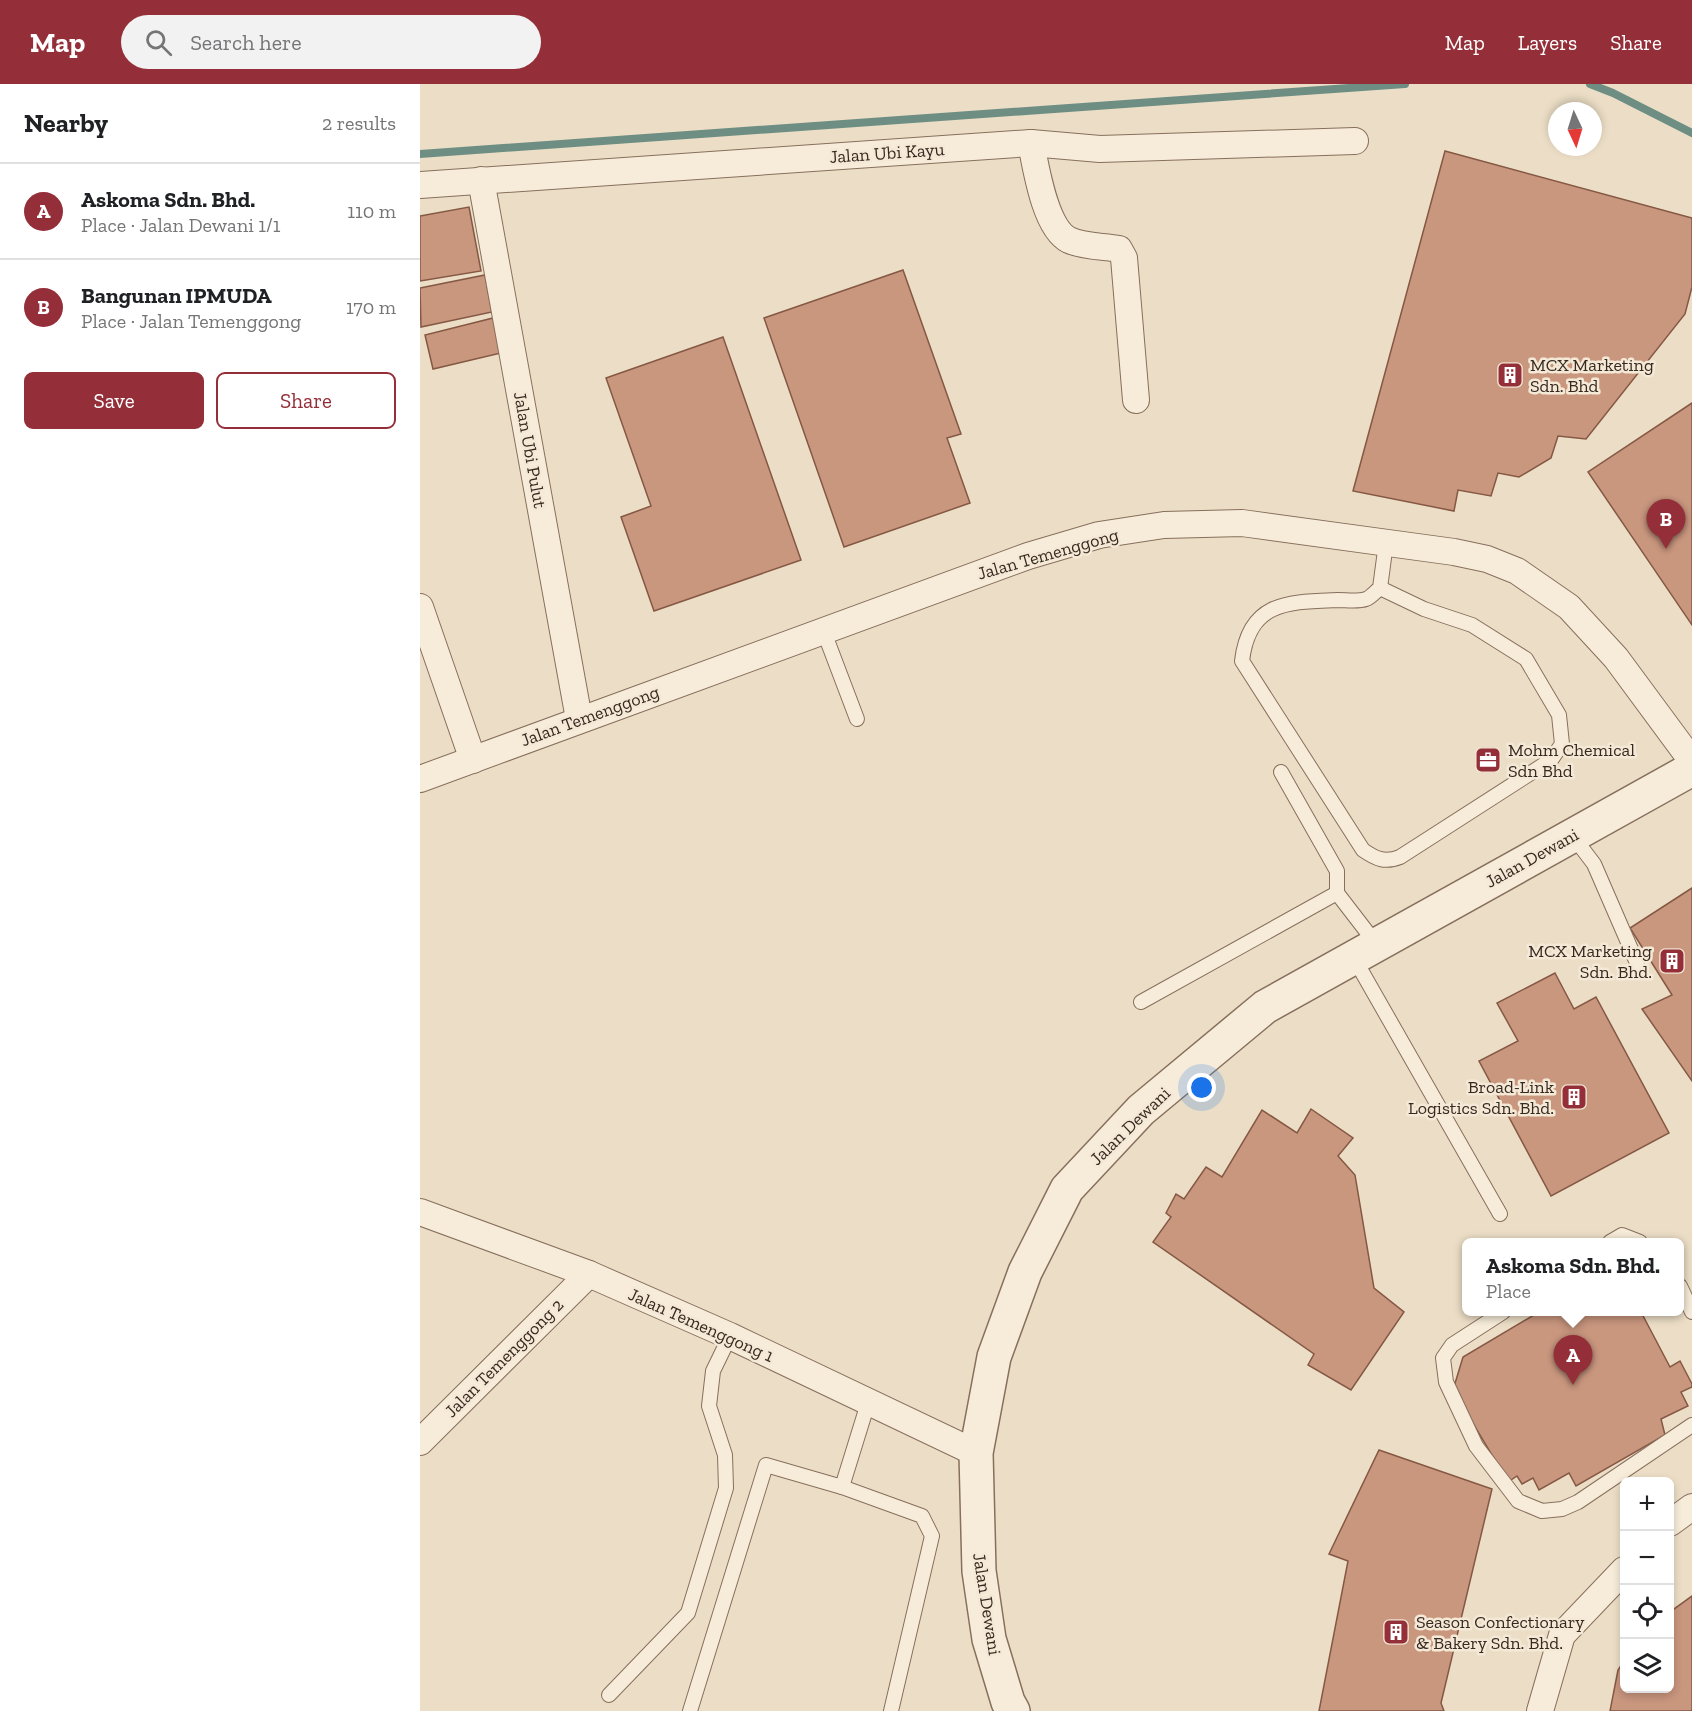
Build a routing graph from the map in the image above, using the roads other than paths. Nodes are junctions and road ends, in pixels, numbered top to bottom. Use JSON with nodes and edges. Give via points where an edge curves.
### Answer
{"nodes":[{"id":1,"x":1355,"y":141,"type":"dead end"},
{"id":2,"x":1031,"y":143,"type":"junction"},
{"id":3,"x":481,"y":180,"type":"junction"},
{"id":4,"x":420,"y":185,"type":"edge"},
{"id":5,"x":1136,"y":400,"type":"dead end"},
{"id":6,"x":1386,"y":543,"type":"junction"},
{"id":7,"x":1380,"y":588,"type":"junction"},
{"id":8,"x":420,"y":607,"type":"edge"},
{"id":9,"x":824,"y":632,"type":"junction"},
{"id":10,"x":579,"y":719,"type":"junction"},
{"id":11,"x":856,"y":719,"type":"dead end"},
{"id":12,"x":473,"y":760,"type":"junction"},
{"id":13,"x":1692,"y":761,"type":"edge"},
{"id":14,"x":1692,"y":769,"type":"edge"},
{"id":15,"x":1281,"y":772,"type":"dead end"},
{"id":16,"x":420,"y":779,"type":"edge"},
{"id":17,"x":1572,"y":835,"type":"junction"},
{"id":18,"x":1337,"y":893,"type":"junction"},
{"id":19,"x":1364,"y":952,"type":"junction"},
{"id":20,"x":1637,"y":963,"type":"dead end"},
{"id":21,"x":1141,"y":1002,"type":"dead end"},
{"id":22,"x":420,"y":1212,"type":"edge"},
{"id":23,"x":1500,"y":1214,"type":"dead end"},
{"id":24,"x":589,"y":1274,"type":"junction"},
{"id":25,"x":1684,"y":1295,"type":"edge"},
{"id":26,"x":1692,"y":1312,"type":"edge"},
{"id":27,"x":1496,"y":1316,"type":"edge"},
{"id":28,"x":730,"y":1336,"type":"junction"},
{"id":29,"x":868,"y":1403,"type":"junction"},
{"id":30,"x":1692,"y":1425,"type":"edge"},
{"id":31,"x":423,"y":1433,"type":"edge"},
{"id":32,"x":976,"y":1453,"type":"junction"},
{"id":33,"x":842,"y":1487,"type":"junction"},
{"id":34,"x":1692,"y":1507,"type":"edge"},
{"id":35,"x":1674,"y":1520,"type":"edge"},
{"id":36,"x":1620,"y":1574,"type":"edge"},
{"id":37,"x":609,"y":1695,"type":"dead end"},
{"id":38,"x":690,"y":1711,"type":"edge"},
{"id":39,"x":891,"y":1711,"type":"edge"},
{"id":40,"x":1013,"y":1711,"type":"edge"},
{"id":41,"x":1540,"y":1711,"type":"edge"}],
"edges":[{"from":1,"to":2,"type":"street","name":"Jalan Ubi Kayu","via":[[1100,149]]},
{"from":2,"to":3,"type":"street","name":"Jalan Ubi Kayu"},
{"from":2,"to":5,"type":"street","via":[[1041,189],[1055,227],[1068,240],[1119,249],[1124,258]]},
{"from":3,"to":4,"type":"street","name":"Jalan Ubi Kayu"},
{"from":3,"to":10,"type":"street","name":"Jalan Ubi Pulut"},
{"from":6,"to":7,"type":"lane"},
{"from":6,"to":9,"type":"street","name":"Jalan Temenggong","via":[[1242,523],[1153,526],[1099,535],[1029,556]]},
{"from":6,"to":13,"type":"street","name":"Jalan Temenggong","via":[[1487,559],[1517,571],[1569,607],[1616,658]]},
{"from":7,"to":7,"type":"lane","via":[[1424,609],[1472,625],[1526,659],[1559,715],[1562,744],[1551,760],[1389,861],[1363,850],[1242,661],[1250,632],[1263,614],[1285,603],[1366,599]]},
{"from":8,"to":12,"type":"street"},
{"from":9,"to":10,"type":"street","name":"Jalan Temenggong"},
{"from":9,"to":11,"type":"lane"},
{"from":10,"to":12,"type":"street","name":"Jalan Temenggong"},
{"from":12,"to":16,"type":"street","name":"Jalan Temenggong"},
{"from":14,"to":17,"type":"street","name":"Jalan Dewani"},
{"from":15,"to":18,"type":"lane","via":[[1337,871]]},
{"from":17,"to":19,"type":"street","name":"Jalan Dewani"},
{"from":17,"to":20,"type":"lane","via":[[1594,864]]},
{"from":18,"to":19,"type":"lane","via":[[1366,932]]},
{"from":18,"to":21,"type":"lane"},
{"from":19,"to":23,"type":"lane"},
{"from":19,"to":32,"type":"street","name":"Jalan Dewani","via":[[1265,1007],[1141,1110],[1067,1189],[1025,1272],[994,1357]]},
{"from":22,"to":24,"type":"street","name":"Jalan Temenggong 1"},
{"from":24,"to":28,"type":"street","name":"Jalan Temenggong 1"},
{"from":24,"to":31,"type":"street","name":"Jalan Temenggong 2"},
{"from":25,"to":26,"type":"lane"},
{"from":27,"to":30,"type":"lane","via":[[1452,1345],[1443,1358],[1446,1382],[1476,1446],[1518,1501],[1542,1511],[1562,1509]]},
{"from":28,"to":29,"type":"street","name":"Jalan Temenggong 1"},
{"from":28,"to":37,"type":"lane","via":[[713,1371],[709,1406],[725,1455],[726,1488],[688,1613]]},
{"from":29,"to":32,"type":"street","name":"Jalan Temenggong 1"},
{"from":29,"to":33,"type":"lane"},
{"from":32,"to":40,"type":"street","name":"Jalan Dewani","via":[[979,1571],[990,1639]]},
{"from":33,"to":38,"type":"lane","via":[[766,1465]]},
{"from":33,"to":39,"type":"lane","via":[[922,1516],[932,1536]]},
{"from":34,"to":35,"type":"street"},
{"from":36,"to":41,"type":"street","via":[[1562,1635]]}]}
